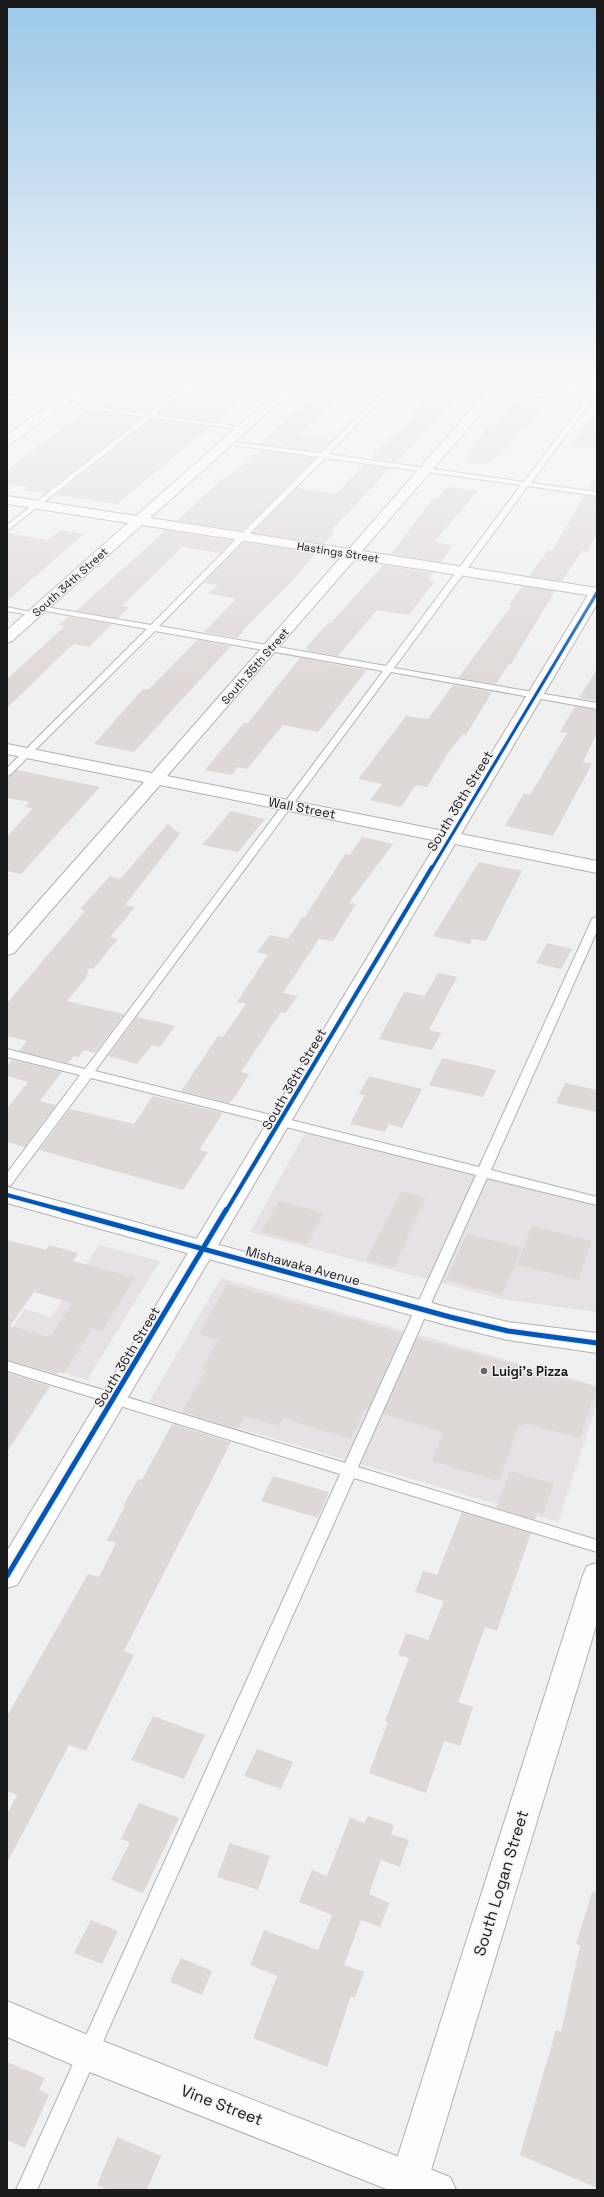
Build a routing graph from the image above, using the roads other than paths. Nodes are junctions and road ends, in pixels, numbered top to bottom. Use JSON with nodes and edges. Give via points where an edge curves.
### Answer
{"nodes":[{"id":1,"x":526,"y":484,"type":"edge"},
{"id":2,"x":63,"y":485,"type":"edge"},
{"id":3,"x":180,"y":485,"type":"edge"},
{"id":4,"x":295,"y":485,"type":"edge"},
{"id":5,"x":412,"y":485,"type":"edge"},
{"id":6,"x":530,"y":485,"type":"edge"},
{"id":7,"x":597,"y":494,"type":"edge"},
{"id":8,"x":7,"y":500,"type":"edge"},
{"id":9,"x":38,"y":505,"type":"junction"},
{"id":10,"x":140,"y":521,"type":"junction"},
{"id":11,"x":7,"y":530,"type":"edge"},
{"id":12,"x":244,"y":537,"type":"junction"},
{"id":13,"x":352,"y":554,"type":"junction"},
{"id":14,"x":461,"y":571,"type":"junction"},
{"id":15,"x":597,"y":592,"type":"edge"},
{"id":16,"x":7,"y":609,"type":"edge"},
{"id":17,"x":38,"y":611,"type":"junction"},
{"id":18,"x":152,"y":628,"type":"junction"},
{"id":19,"x":7,"y":638,"type":"edge"},
{"id":20,"x":270,"y":648,"type":"junction"},
{"id":21,"x":388,"y":669,"type":"junction"},
{"id":22,"x":535,"y":695,"type":"junction"},
{"id":23,"x":597,"y":706,"type":"edge"},
{"id":24,"x":7,"y":749,"type":"edge"},
{"id":25,"x":27,"y":753,"type":"junction"},
{"id":26,"x":7,"y":773,"type":"edge"},
{"id":27,"x":157,"y":779,"type":"junction"},
{"id":28,"x":288,"y":805,"type":"junction"},
{"id":29,"x":450,"y":838,"type":"junction"},
{"id":30,"x":597,"y":867,"type":"edge"},
{"id":31,"x":597,"y":919,"type":"edge"},
{"id":32,"x":7,"y":949,"type":"edge"},
{"id":33,"x":7,"y":1053,"type":"edge"},
{"id":34,"x":88,"y":1073,"type":"junction"},
{"id":35,"x":281,"y":1121,"type":"junction"},
{"id":36,"x":483,"y":1173,"type":"junction"},
{"id":37,"x":7,"y":1182,"type":"edge"},
{"id":38,"x":7,"y":1195,"type":"edge"},
{"id":39,"x":597,"y":1201,"type":"edge"},
{"id":40,"x":204,"y":1249,"type":"junction"},
{"id":41,"x":422,"y":1309,"type":"junction"},
{"id":42,"x":597,"y":1343,"type":"edge"},
{"id":43,"x":7,"y":1366,"type":"edge"},
{"id":44,"x":114,"y":1398,"type":"junction"},
{"id":45,"x":349,"y":1470,"type":"junction"},
{"id":46,"x":597,"y":1546,"type":"edge"},
{"id":47,"x":597,"y":1575,"type":"edge"},
{"id":48,"x":7,"y":1576,"type":"edge"},
{"id":49,"x":7,"y":2019,"type":"edge"},
{"id":50,"x":87,"y":2053,"type":"junction"},
{"id":51,"x":417,"y":2186,"type":"edge"},
{"id":52,"x":26,"y":2190,"type":"edge"}],
"edges":[{"from":1,"to":14,"type":"lane"},
{"from":2,"to":9,"type":"lane"},
{"from":3,"to":10,"type":"street","name":"South 34th Street"},
{"from":4,"to":12,"type":"lane"},
{"from":5,"to":13,"type":"street","name":"South 35th Street"},
{"from":6,"to":7,"type":"lane"},
{"from":8,"to":9,"type":"street","name":"Hastings Street"},
{"from":9,"to":10,"type":"street","name":"Hastings Street"},
{"from":9,"to":11,"type":"lane"},
{"from":10,"to":12,"type":"street","name":"Hastings Street"},
{"from":10,"to":17,"type":"street","name":"South 34th Street"},
{"from":12,"to":13,"type":"street","name":"Hastings Street"},
{"from":12,"to":18,"type":"lane"},
{"from":13,"to":14,"type":"street","name":"Hastings Street"},
{"from":13,"to":20,"type":"street","name":"South 35th Street"},
{"from":14,"to":15,"type":"street","name":"Hastings Street"},
{"from":14,"to":21,"type":"lane"},
{"from":15,"to":22,"type":"street","name":"South 36th Street"},
{"from":16,"to":17,"type":"lane"},
{"from":17,"to":18,"type":"lane"},
{"from":17,"to":19,"type":"street","name":"South 34th Street"},
{"from":18,"to":20,"type":"lane"},
{"from":18,"to":25,"type":"lane"},
{"from":20,"to":21,"type":"lane"},
{"from":20,"to":27,"type":"street","name":"South 35th Street"},
{"from":21,"to":22,"type":"lane"},
{"from":21,"to":28,"type":"lane"},
{"from":22,"to":23,"type":"lane"},
{"from":22,"to":29,"type":"street","name":"South 36th Street"},
{"from":24,"to":25,"type":"street","name":"Wall Street"},
{"from":25,"to":26,"type":"lane"},
{"from":25,"to":27,"type":"street","name":"Wall Street"},
{"from":27,"to":28,"type":"street","name":"Wall Street"},
{"from":27,"to":32,"type":"street","name":"South 35th Street"},
{"from":28,"to":29,"type":"street","name":"Wall Street"},
{"from":28,"to":34,"type":"lane"},
{"from":29,"to":30,"type":"street","name":"Wall Street"},
{"from":29,"to":35,"type":"street","name":"South 36th Street"},
{"from":31,"to":36,"type":"lane"},
{"from":33,"to":34,"type":"lane"},
{"from":34,"to":35,"type":"lane"},
{"from":34,"to":37,"type":"lane"},
{"from":35,"to":36,"type":"lane"},
{"from":35,"to":40,"type":"street","name":"South 36th Street"},
{"from":36,"to":39,"type":"lane"},
{"from":36,"to":41,"type":"lane"},
{"from":38,"to":40,"type":"street","name":"Mishawaka Avenue"},
{"from":40,"to":41,"type":"street","name":"Mishawaka Avenue"},
{"from":40,"to":44,"type":"street","name":"South 36th Street"},
{"from":41,"to":42,"type":"street","name":"Mishawaka Avenue","via":[[508,1331]]},
{"from":41,"to":45,"type":"lane"},
{"from":43,"to":44,"type":"lane"},
{"from":44,"to":45,"type":"lane"},
{"from":44,"to":48,"type":"street","name":"South 36th Street"},
{"from":45,"to":46,"type":"lane"},
{"from":45,"to":50,"type":"lane"},
{"from":47,"to":51,"type":"street","name":"South Logan Street"},
{"from":49,"to":50,"type":"street","name":"Vine Street"},
{"from":50,"to":51,"type":"street","name":"Vine Street"},
{"from":50,"to":52,"type":"lane"}]}
